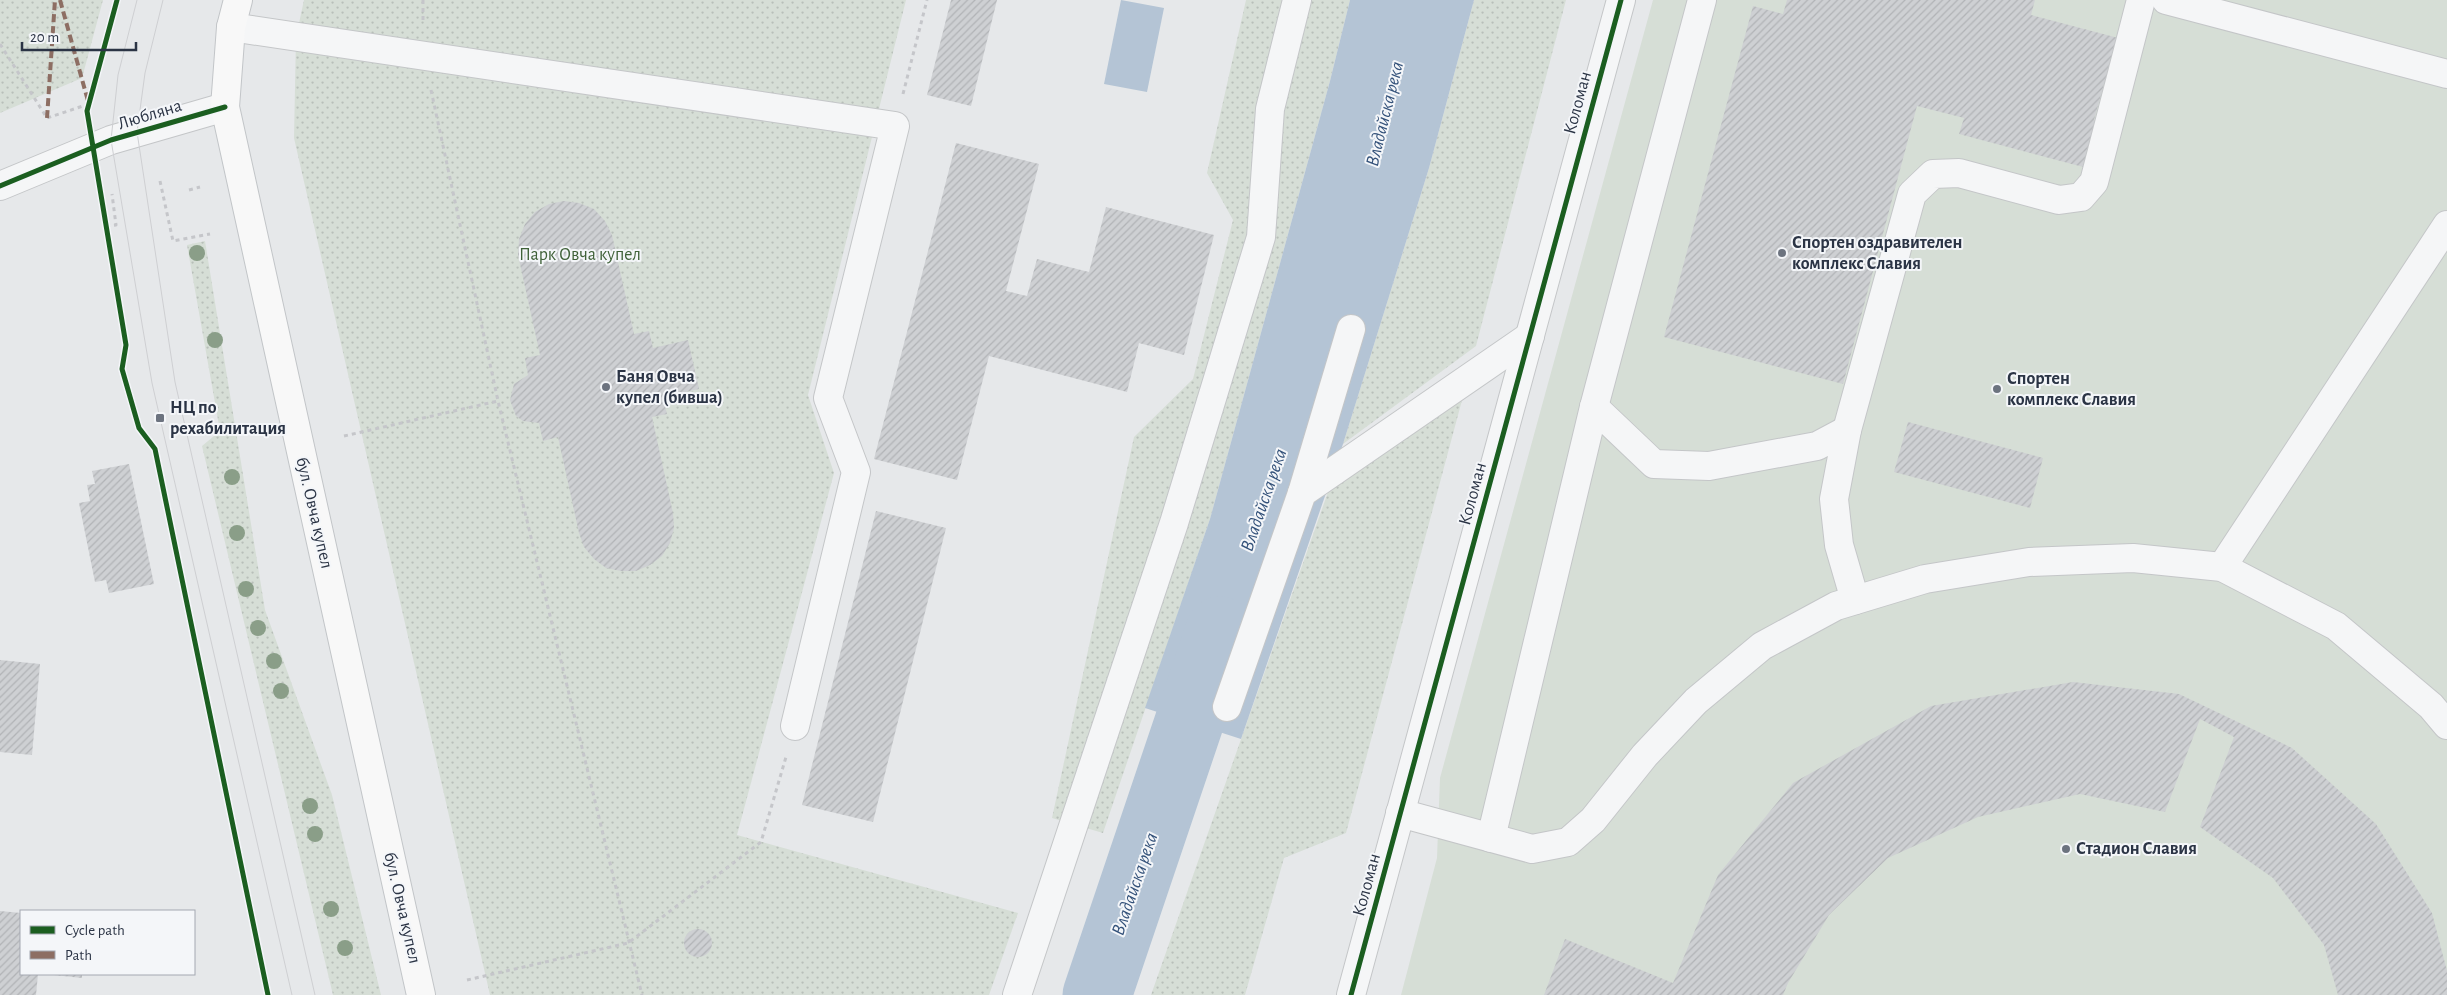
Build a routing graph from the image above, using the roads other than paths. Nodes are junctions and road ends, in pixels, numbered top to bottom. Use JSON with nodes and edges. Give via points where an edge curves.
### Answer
{"nodes":[{"id":1,"x":238,"y":0,"type":"edge"},
{"id":2,"x":1297,"y":0,"type":"edge"},
{"id":3,"x":1621,"y":0,"type":"edge"},
{"id":4,"x":1702,"y":0,"type":"edge"},
{"id":5,"x":2141,"y":0,"type":"edge"},
{"id":6,"x":2166,"y":0,"type":"edge"},
{"id":7,"x":231,"y":27,"type":"junction"},
{"id":8,"x":2447,"y":74,"type":"edge"},
{"id":9,"x":225,"y":107,"type":"junction"},
{"id":10,"x":0,"y":186,"type":"edge"},
{"id":11,"x":2447,"y":225,"type":"edge"},
{"id":12,"x":1351,"y":329,"type":"dead end"},
{"id":13,"x":1530,"y":336,"type":"junction"},
{"id":14,"x":1594,"y":407,"type":"junction"},
{"id":15,"x":1847,"y":430,"type":"junction"},
{"id":16,"x":1302,"y":493,"type":"junction"},
{"id":17,"x":2222,"y":567,"type":"junction"},
{"id":18,"x":1855,"y":600,"type":"junction"},
{"id":19,"x":1226,"y":707,"type":"dead end"},
{"id":20,"x":2447,"y":725,"type":"edge"},
{"id":21,"x":795,"y":726,"type":"road end"},
{"id":22,"x":1400,"y":813,"type":"junction"},
{"id":23,"x":1491,"y":838,"type":"junction"},
{"id":24,"x":421,"y":995,"type":"edge"},
{"id":25,"x":1017,"y":995,"type":"edge"},
{"id":26,"x":1352,"y":995,"type":"edge"}],
"edges":[{"from":1,"to":7,"type":"main road","name":"бул. Овча купел"},
{"from":2,"to":25,"type":"street","via":[[1270,109],[1261,237],[1174,523]]},
{"from":3,"to":13,"type":"street","name":"Коломан"},
{"from":4,"to":14,"type":"street"},
{"from":5,"to":15,"type":"street","via":[[2094,182],[2081,197],[2059,200],[1959,173],[1932,174],[1912,194]]},
{"from":6,"to":8,"type":"street"},
{"from":7,"to":9,"type":"main road","name":"бул. Овча купел"},
{"from":7,"to":21,"type":"street","via":[[895,126],[828,398],[856,472]]},
{"from":9,"to":10,"type":"street","name":"Любляна","via":[[137,132]]},
{"from":9,"to":24,"type":"main road","name":"бул. Овча купел"},
{"from":11,"to":17,"type":"street"},
{"from":12,"to":16,"type":"street"},
{"from":13,"to":16,"type":"street"},
{"from":13,"to":22,"type":"street","name":"Коломан"},
{"from":14,"to":15,"type":"street","via":[[1654,464],[1709,466],[1817,446]]},
{"from":14,"to":23,"type":"street"},
{"from":15,"to":18,"type":"street","via":[[1834,499],[1839,546]]},
{"from":16,"to":19,"type":"street"},
{"from":17,"to":18,"type":"street","via":[[2133,558],[2029,562],[1925,579]]},
{"from":17,"to":20,"type":"street","via":[[2336,626],[2432,706]]},
{"from":18,"to":23,"type":"street","via":[[1836,606],[1762,646],[1703,695],[1645,755],[1593,820],[1568,842],[1532,849]]},
{"from":22,"to":23,"type":"street"},
{"from":22,"to":26,"type":"street","name":"Коломан"}]}
